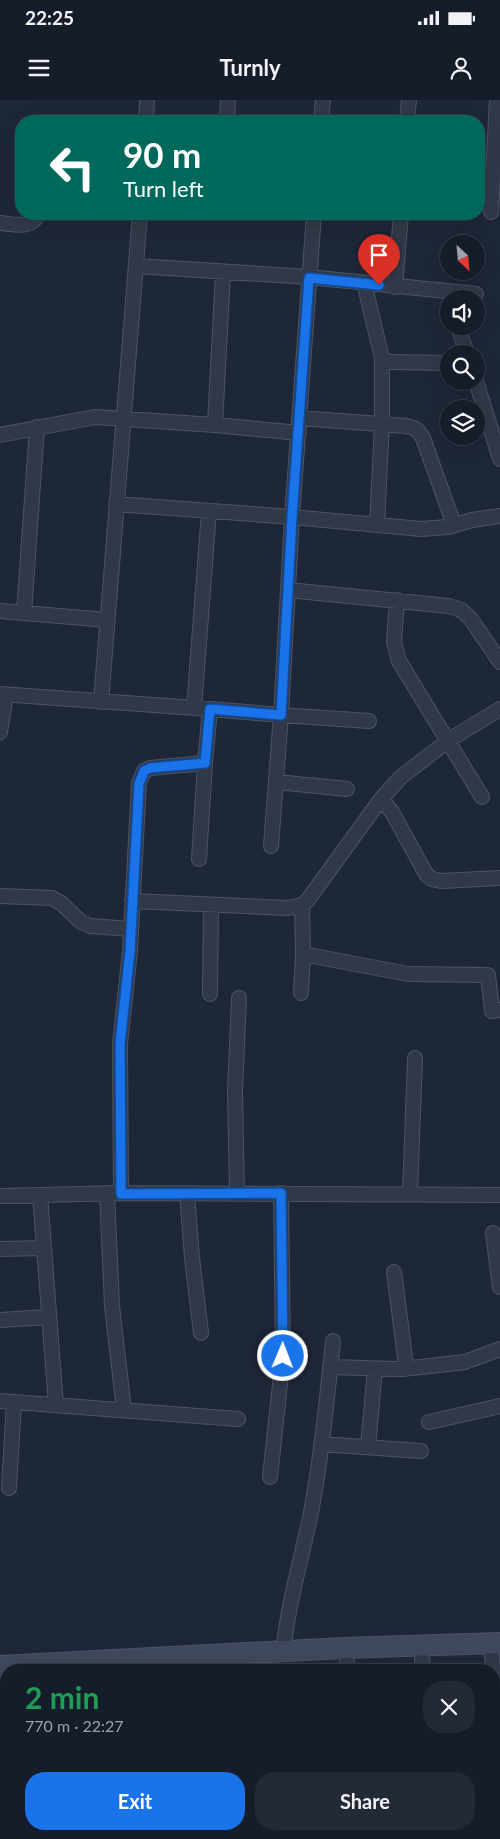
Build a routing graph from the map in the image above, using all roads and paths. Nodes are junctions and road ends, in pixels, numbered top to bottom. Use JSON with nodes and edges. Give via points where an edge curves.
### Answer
{"nodes":[{"id":1,"x":147,"y":100,"type":"edge"},
{"id":2,"x":228,"y":100,"type":"edge"},
{"id":3,"x":322,"y":100,"type":"edge"},
{"id":4,"x":409,"y":100,"type":"edge"},
{"id":5,"x":497,"y":100,"type":"edge"},
{"id":6,"x":146,"y":115,"type":"edge"},
{"id":7,"x":227,"y":115,"type":"edge"},
{"id":8,"x":321,"y":115,"type":"edge"},
{"id":9,"x":408,"y":115,"type":"edge"},
{"id":10,"x":498,"y":124,"type":"edge"},
{"id":11,"x":490,"y":212,"type":"edge"},
{"id":12,"x":34,"y":220,"type":"edge"},
{"id":13,"x":140,"y":220,"type":"edge"},
{"id":14,"x":314,"y":220,"type":"edge"},
{"id":15,"x":401,"y":220,"type":"edge"},
{"id":16,"x":0,"y":223,"type":"edge"},
{"id":17,"x":136,"y":266,"type":"junction"},
{"id":18,"x":223,"y":272,"type":"junction"},
{"id":19,"x":309,"y":278,"type":"junction"},
{"id":20,"x":364,"y":284,"type":"junction"},
{"id":21,"x":395,"y":287,"type":"junction"},
{"id":22,"x":440,"y":294,"type":"edge"},
{"id":23,"x":382,"y":358,"type":"junction"},
{"id":24,"x":440,"y":363,"type":"edge"},
{"id":25,"x":479,"y":390,"type":"edge"},
{"id":26,"x":300,"y":418,"type":"junction"},
{"id":27,"x":125,"y":419,"type":"junction"},
{"id":28,"x":382,"y":423,"type":"junction"},
{"id":29,"x":215,"y":425,"type":"junction"},
{"id":30,"x":37,"y":427,"type":"junction"},
{"id":31,"x":299,"y":433,"type":"junction"},
{"id":32,"x":0,"y":434,"type":"edge"},
{"id":33,"x":500,"y":459,"type":"edge"},
{"id":34,"x":116,"y":504,"type":"junction"},
{"id":35,"x":209,"y":511,"type":"junction"},
{"id":36,"x":500,"y":516,"type":"edge"},
{"id":37,"x":292,"y":517,"type":"junction"},
{"id":38,"x":377,"y":525,"type":"junction"},
{"id":39,"x":454,"y":525,"type":"junction"},
{"id":40,"x":288,"y":590,"type":"junction"},
{"id":41,"x":397,"y":600,"type":"junction"},
{"id":42,"x":0,"y":611,"type":"edge"},
{"id":43,"x":24,"y":613,"type":"junction"},
{"id":44,"x":107,"y":620,"type":"junction"},
{"id":45,"x":500,"y":662,"type":"edge"},
{"id":46,"x":3,"y":695,"type":"edge"},
{"id":47,"x":102,"y":702,"type":"junction"},
{"id":48,"x":194,"y":708,"type":"junction"},
{"id":49,"x":210,"y":709,"type":"junction"},
{"id":50,"x":500,"y":709,"type":"edge"},
{"id":51,"x":281,"y":715,"type":"junction"},
{"id":52,"x":369,"y":721,"type":"dead end"},
{"id":53,"x":0,"y":732,"type":"edge"},
{"id":54,"x":449,"y":740,"type":"junction"},
{"id":55,"x":205,"y":763,"type":"junction"},
{"id":56,"x":277,"y":782,"type":"junction"},
{"id":57,"x":347,"y":789,"type":"dead end"},
{"id":58,"x":482,"y":797,"type":"dead end"},
{"id":59,"x":381,"y":799,"type":"junction"},
{"id":60,"x":271,"y":846,"type":"dead end"},
{"id":61,"x":198,"y":859,"type":"dead end"},
{"id":62,"x":500,"y":878,"type":"edge"},
{"id":63,"x":0,"y":896,"type":"edge"},
{"id":64,"x":132,"y":901,"type":"junction"},
{"id":65,"x":211,"y":905,"type":"junction"},
{"id":66,"x":302,"y":906,"type":"junction"},
{"id":67,"x":131,"y":929,"type":"junction"},
{"id":68,"x":303,"y":954,"type":"junction"},
{"id":69,"x":301,"y":993,"type":"dead end"},
{"id":70,"x":210,"y":994,"type":"dead end"},
{"id":71,"x":240,"y":998,"type":"dead end"},
{"id":72,"x":500,"y":1010,"type":"edge"},
{"id":73,"x":415,"y":1058,"type":"dead end"},
{"id":74,"x":107,"y":1193,"type":"junction"},
{"id":75,"x":187,"y":1193,"type":"junction"},
{"id":76,"x":237,"y":1193,"type":"junction"},
{"id":77,"x":281,"y":1193,"type":"junction"},
{"id":78,"x":121,"y":1194,"type":"junction"},
{"id":79,"x":410,"y":1194,"type":"junction"},
{"id":80,"x":40,"y":1195,"type":"junction"},
{"id":81,"x":500,"y":1195,"type":"edge"},
{"id":82,"x":0,"y":1196,"type":"edge"},
{"id":83,"x":493,"y":1233,"type":"dead end"},
{"id":84,"x":44,"y":1248,"type":"junction"},
{"id":85,"x":0,"y":1250,"type":"edge"},
{"id":86,"x":394,"y":1272,"type":"dead end"},
{"id":87,"x":500,"y":1282,"type":"edge"},
{"id":88,"x":500,"y":1287,"type":"edge"},
{"id":89,"x":48,"y":1317,"type":"junction"},
{"id":90,"x":0,"y":1320,"type":"edge"},
{"id":91,"x":200,"y":1333,"type":"dead end"},
{"id":92,"x":332,"y":1340,"type":"dead end"},
{"id":93,"x":500,"y":1349,"type":"edge"},
{"id":94,"x":330,"y":1367,"type":"junction"},
{"id":95,"x":375,"y":1368,"type":"junction"},
{"id":96,"x":402,"y":1369,"type":"junction"},
{"id":97,"x":7,"y":1402,"type":"edge"},
{"id":98,"x":56,"y":1405,"type":"junction"},
{"id":99,"x":500,"y":1406,"type":"edge"},
{"id":100,"x":124,"y":1410,"type":"junction"},
{"id":101,"x":238,"y":1419,"type":"dead end"},
{"id":102,"x":430,"y":1422,"type":"dead end"},
{"id":103,"x":321,"y":1444,"type":"junction"},
{"id":104,"x":368,"y":1447,"type":"junction"},
{"id":105,"x":421,"y":1451,"type":"dead end"},
{"id":106,"x":270,"y":1477,"type":"dead end"},
{"id":107,"x":9,"y":1488,"type":"dead end"},
{"id":108,"x":283,"y":1652,"type":"junction"},
{"id":109,"x":496,"y":1659,"type":"edge"},
{"id":110,"x":40,"y":1664,"type":"edge"},
{"id":111,"x":423,"y":1664,"type":"edge"}],
"edges":[{"from":1,"to":6,"type":"street"},
{"from":2,"to":7,"type":"street"},
{"from":3,"to":8,"type":"street"},
{"from":4,"to":9,"type":"street"},
{"from":5,"to":10,"type":"street"},
{"from":10,"to":11,"type":"street"},
{"from":12,"to":16,"type":"street","via":[[26,225]]},
{"from":13,"to":17,"type":"street"},
{"from":14,"to":19,"type":"street"},
{"from":15,"to":21,"type":"street"},
{"from":17,"to":18,"type":"street"},
{"from":17,"to":27,"type":"street"},
{"from":18,"to":19,"type":"street"},
{"from":18,"to":29,"type":"street"},
{"from":19,"to":20,"type":"street"},
{"from":19,"to":26,"type":"street"},
{"from":20,"to":21,"type":"street"},
{"from":20,"to":23,"type":"street"},
{"from":21,"to":22,"type":"street"},
{"from":23,"to":24,"type":"street","via":[[392,362]]},
{"from":23,"to":28,"type":"street"},
{"from":25,"to":33,"type":"street"},
{"from":26,"to":28,"type":"street"},
{"from":26,"to":31,"type":"street"},
{"from":27,"to":29,"type":"street"},
{"from":27,"to":30,"type":"street","via":[[95,417]]},
{"from":27,"to":34,"type":"street"},
{"from":28,"to":38,"type":"street"},
{"from":28,"to":39,"type":"street","via":[[406,426],[419,432]]},
{"from":29,"to":31,"type":"street"},
{"from":30,"to":32,"type":"street"},
{"from":30,"to":43,"type":"street"},
{"from":31,"to":37,"type":"street"},
{"from":34,"to":35,"type":"street"},
{"from":34,"to":44,"type":"street"},
{"from":35,"to":37,"type":"street"},
{"from":35,"to":48,"type":"street"},
{"from":36,"to":39,"type":"street"},
{"from":37,"to":38,"type":"street"},
{"from":37,"to":40,"type":"street"},
{"from":38,"to":39,"type":"street","via":[[436,529]]},
{"from":40,"to":41,"type":"street"},
{"from":40,"to":51,"type":"street"},
{"from":41,"to":45,"type":"street","via":[[461,610]]},
{"from":41,"to":54,"type":"street","via":[[394,642],[399,661]]},
{"from":42,"to":43,"type":"street"},
{"from":43,"to":44,"type":"street"},
{"from":44,"to":47,"type":"street"},
{"from":46,"to":47,"type":"street"},
{"from":46,"to":53,"type":"street"},
{"from":47,"to":48,"type":"street"},
{"from":48,"to":49,"type":"street"},
{"from":49,"to":51,"type":"street"},
{"from":49,"to":55,"type":"street"},
{"from":50,"to":54,"type":"street"},
{"from":51,"to":52,"type":"street"},
{"from":51,"to":56,"type":"street"},
{"from":54,"to":58,"type":"street"},
{"from":54,"to":59,"type":"street","via":[[401,777]]},
{"from":55,"to":61,"type":"street"},
{"from":55,"to":64,"type":"street","via":[[144,771]]},
{"from":56,"to":57,"type":"street"},
{"from":56,"to":60,"type":"street"},
{"from":59,"to":62,"type":"street","via":[[432,879]]},
{"from":59,"to":66,"type":"street"},
{"from":63,"to":67,"type":"street","via":[[52,898],[90,926]]},
{"from":64,"to":65,"type":"street"},
{"from":64,"to":67,"type":"street"},
{"from":65,"to":66,"type":"street"},
{"from":65,"to":70,"type":"street"},
{"from":66,"to":68,"type":"street"},
{"from":67,"to":78,"type":"street","via":[[120,1044]]},
{"from":68,"to":69,"type":"street"},
{"from":68,"to":72,"type":"street","via":[[408,974],[488,975],[492,1011]]},
{"from":71,"to":76,"type":"street","via":[[235,1092]]},
{"from":73,"to":79,"type":"street"},
{"from":74,"to":78,"type":"street"},
{"from":74,"to":80,"type":"street"},
{"from":74,"to":100,"type":"street","via":[[112,1306]]},
{"from":75,"to":76,"type":"street"},
{"from":75,"to":78,"type":"street"},
{"from":75,"to":91,"type":"street"},
{"from":76,"to":77,"type":"street"},
{"from":77,"to":79,"type":"street"},
{"from":77,"to":106,"type":"street","via":[[283,1356]]},
{"from":79,"to":81,"type":"street"},
{"from":80,"to":82,"type":"street"},
{"from":80,"to":84,"type":"street"},
{"from":83,"to":87,"type":"street"},
{"from":84,"to":85,"type":"street"},
{"from":84,"to":89,"type":"street"},
{"from":86,"to":96,"type":"street","via":[[406,1359]]},
{"from":87,"to":88,"type":"street"},
{"from":89,"to":90,"type":"street"},
{"from":89,"to":98,"type":"street"},
{"from":92,"to":94,"type":"street"},
{"from":93,"to":96,"type":"street","via":[[465,1362]]},
{"from":94,"to":95,"type":"street"},
{"from":94,"to":103,"type":"street"},
{"from":95,"to":96,"type":"street"},
{"from":95,"to":104,"type":"street"},
{"from":97,"to":98,"type":"street"},
{"from":97,"to":107,"type":"street"},
{"from":98,"to":100,"type":"street"},
{"from":99,"to":102,"type":"street"},
{"from":100,"to":101,"type":"street"},
{"from":103,"to":104,"type":"street"},
{"from":103,"to":108,"type":"street"},
{"from":104,"to":105,"type":"street"},
{"from":108,"to":109,"type":"main road"},
{"from":108,"to":110,"type":"main road"},
{"from":109,"to":111,"type":"main road"}]}
